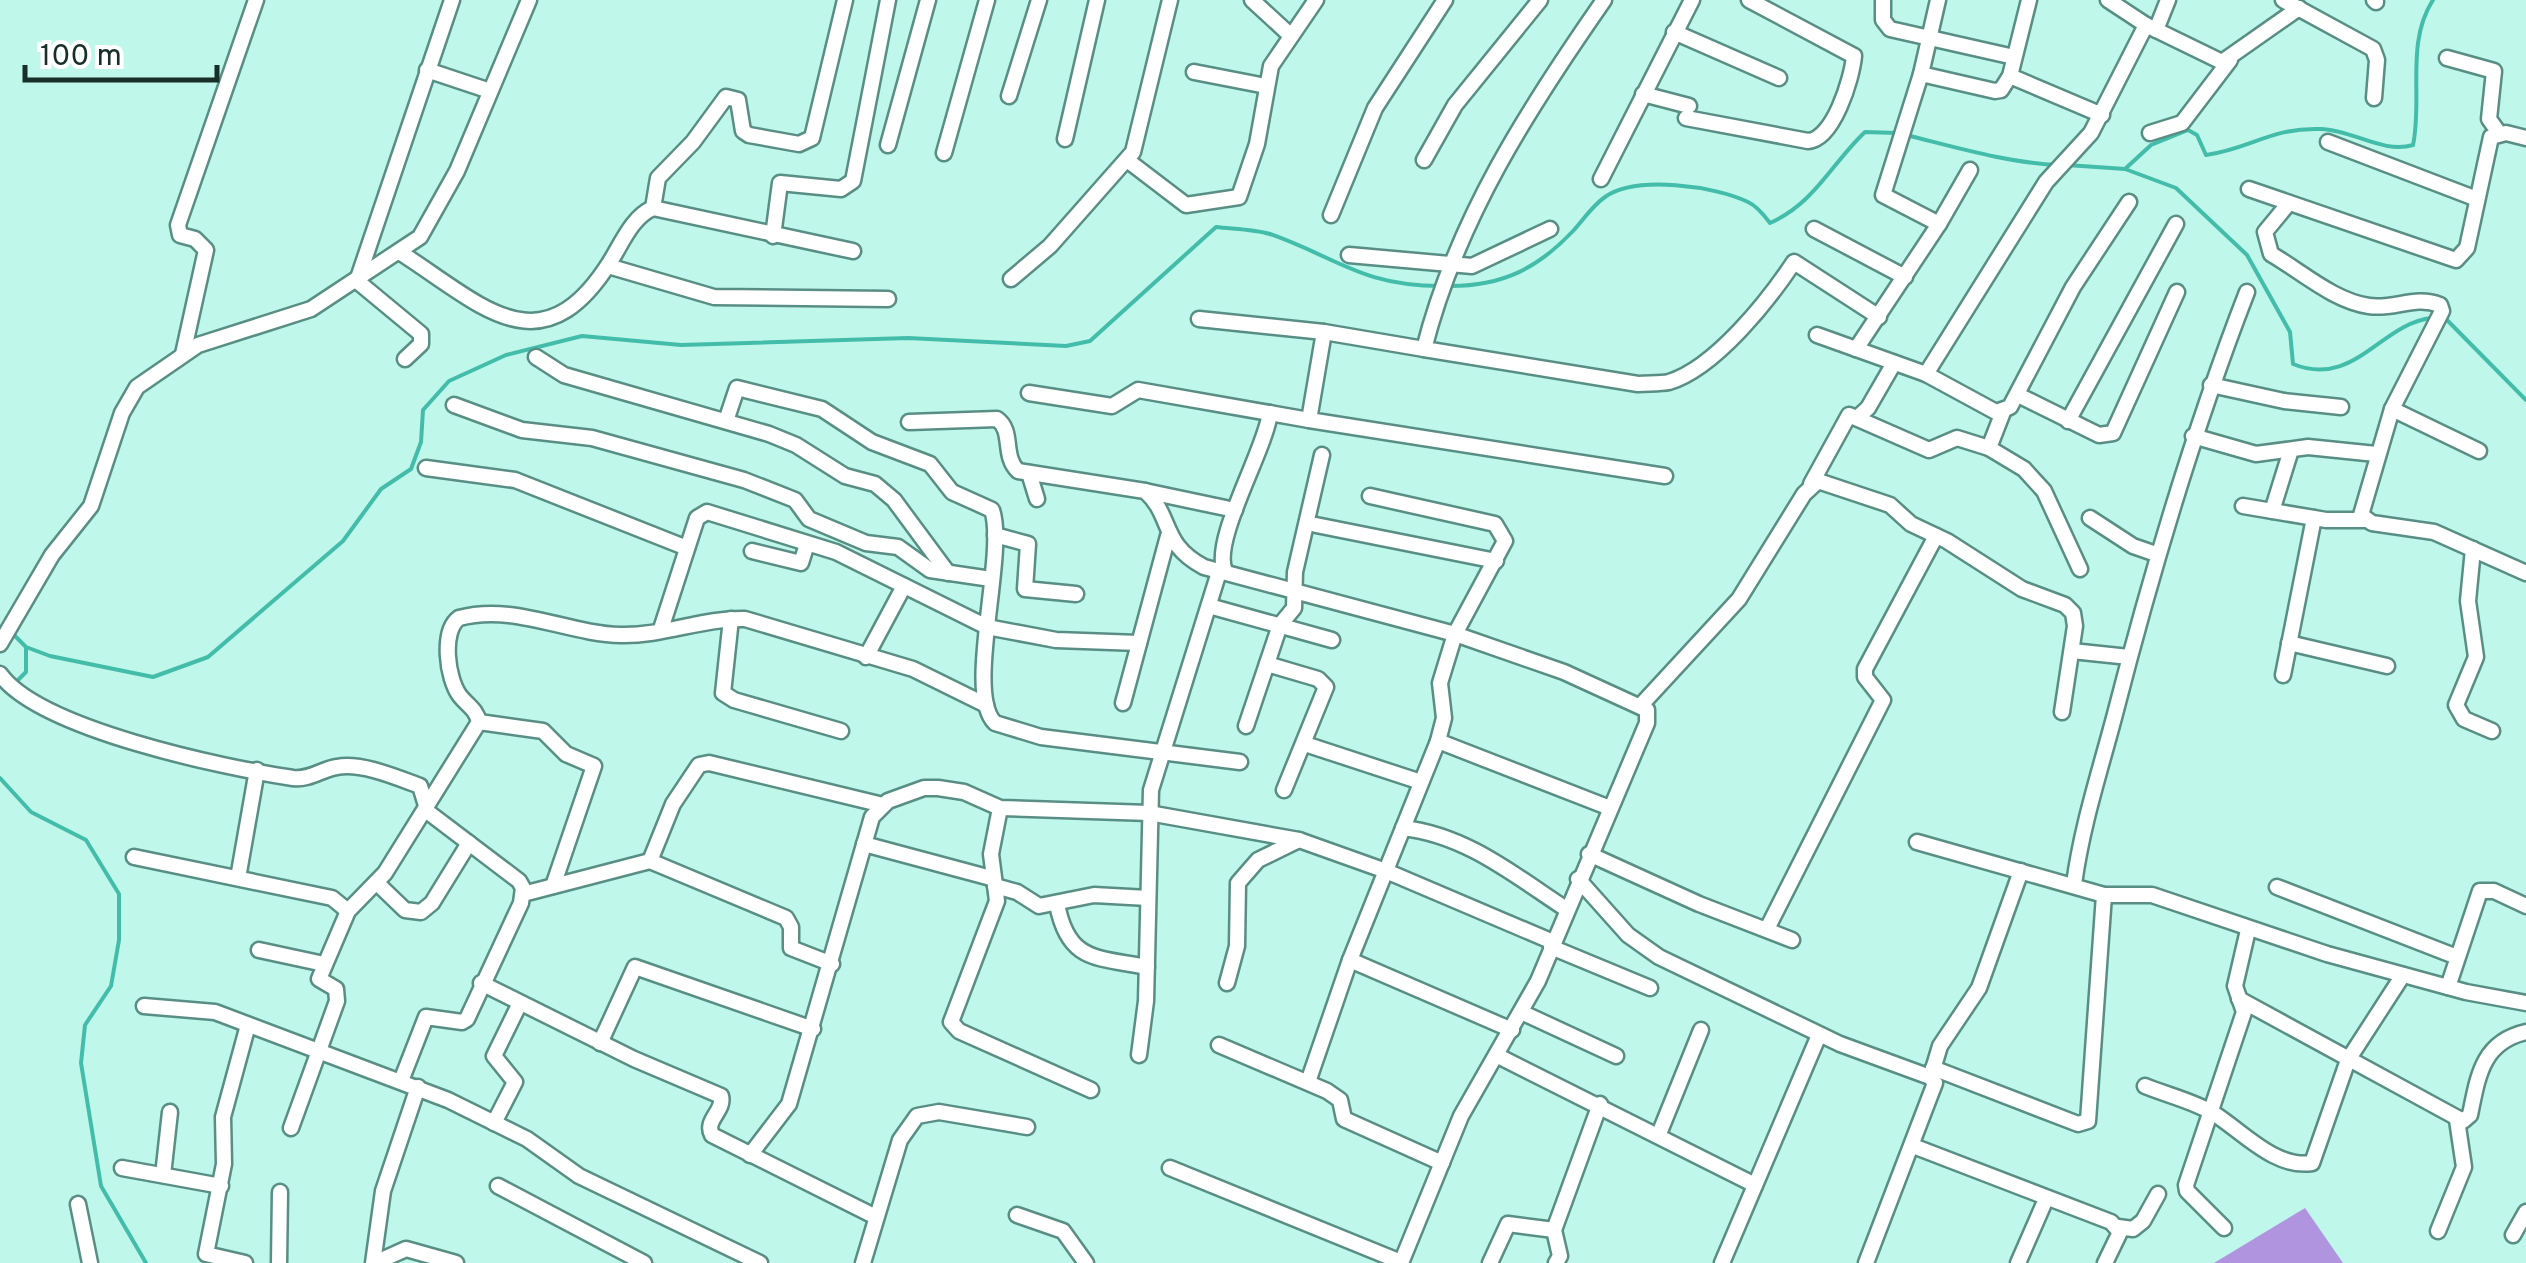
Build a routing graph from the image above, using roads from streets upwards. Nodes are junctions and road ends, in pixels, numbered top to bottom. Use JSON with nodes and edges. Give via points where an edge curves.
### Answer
{"nodes":[{"id":1,"x":256,"y":0,"type":"edge"},
{"id":2,"x":452,"y":0,"type":"edge"},
{"id":3,"x":529,"y":0,"type":"edge"},
{"id":4,"x":845,"y":0,"type":"edge"},
{"id":5,"x":888,"y":0,"type":"edge"},
{"id":6,"x":928,"y":0,"type":"edge"},
{"id":7,"x":988,"y":0,"type":"edge"},
{"id":8,"x":1039,"y":0,"type":"edge"},
{"id":9,"x":1097,"y":0,"type":"edge"},
{"id":10,"x":1170,"y":0,"type":"edge"},
{"id":11,"x":1252,"y":0,"type":"edge"},
{"id":12,"x":1316,"y":0,"type":"edge"},
{"id":13,"x":1445,"y":0,"type":"edge"},
{"id":14,"x":1540,"y":0,"type":"edge"},
{"id":15,"x":1604,"y":0,"type":"edge"},
{"id":16,"x":1692,"y":0,"type":"edge"},
{"id":17,"x":1749,"y":0,"type":"edge"},
{"id":18,"x":1882,"y":0,"type":"edge"},
{"id":19,"x":1938,"y":0,"type":"edge"},
{"id":20,"x":2029,"y":0,"type":"edge"},
{"id":21,"x":2108,"y":0,"type":"edge"},
{"id":22,"x":2168,"y":0,"type":"edge"},
{"id":23,"x":2283,"y":0,"type":"edge"},
{"id":24,"x":2299,"y":8,"type":"junction"},
{"id":25,"x":2151,"y":28,"type":"junction"},
{"id":26,"x":1674,"y":32,"type":"junction"},
{"id":27,"x":1290,"y":35,"type":"junction"},
{"id":28,"x":1929,"y":36,"type":"junction"},
{"id":29,"x":2014,"y":57,"type":"junction"},
{"id":30,"x":2447,"y":58,"type":"dead end"},
{"id":31,"x":2230,"y":59,"type":"junction"},
{"id":32,"x":427,"y":70,"type":"junction"},
{"id":33,"x":1194,"y":72,"type":"dead end"},
{"id":34,"x":1921,"y":74,"type":"junction"},
{"id":35,"x":2010,"y":76,"type":"junction"},
{"id":36,"x":1779,"y":78,"type":"dead end"},
{"id":37,"x":1266,"y":86,"type":"junction"},
{"id":38,"x":490,"y":92,"type":"junction"},
{"id":39,"x":1643,"y":94,"type":"junction"},
{"id":40,"x":1008,"y":96,"type":"dead end"},
{"id":41,"x":2374,"y":98,"type":"dead end"},
{"id":42,"x":2102,"y":115,"type":"junction"},
{"id":43,"x":2150,"y":133,"type":"dead end"},
{"id":44,"x":2499,"y":133,"type":"junction"},
{"id":45,"x":2526,"y":138,"type":"edge"},
{"id":46,"x":1065,"y":140,"type":"dead end"},
{"id":47,"x":2328,"y":142,"type":"dead end"},
{"id":48,"x":888,"y":145,"type":"dead end"},
{"id":49,"x":944,"y":153,"type":"dead end"},
{"id":50,"x":1126,"y":160,"type":"junction"},
{"id":51,"x":1424,"y":160,"type":"dead end"},
{"id":52,"x":1970,"y":170,"type":"dead end"},
{"id":53,"x":1601,"y":179,"type":"dead end"},
{"id":54,"x":2248,"y":188,"type":"dead end"},
{"id":55,"x":2477,"y":200,"type":"junction"},
{"id":56,"x":2129,"y":202,"type":"dead end"},
{"id":57,"x":2289,"y":203,"type":"junction"},
{"id":58,"x":653,"y":208,"type":"junction"},
{"id":59,"x":1331,"y":215,"type":"dead end"},
{"id":60,"x":1939,"y":224,"type":"junction"},
{"id":61,"x":2176,"y":224,"type":"dead end"},
{"id":62,"x":1550,"y":230,"type":"dead end"},
{"id":63,"x":1814,"y":230,"type":"dead end"},
{"id":64,"x":772,"y":236,"type":"junction"},
{"id":65,"x":853,"y":251,"type":"dead end"},
{"id":66,"x":400,"y":253,"type":"junction"},
{"id":67,"x":1349,"y":254,"type":"dead end"},
{"id":68,"x":608,"y":266,"type":"junction"},
{"id":69,"x":1447,"y":269,"type":"junction"},
{"id":70,"x":1905,"y":277,"type":"junction"},
{"id":71,"x":1011,"y":278,"type":"dead end"},
{"id":72,"x":357,"y":281,"type":"junction"},
{"id":73,"x":2177,"y":292,"type":"dead end"},
{"id":74,"x":2247,"y":292,"type":"dead end"},
{"id":75,"x":888,"y":299,"type":"dead end"},
{"id":76,"x":1879,"y":317,"type":"junction"},
{"id":77,"x":1199,"y":319,"type":"dead end"},
{"id":78,"x":1324,"y":332,"type":"junction"},
{"id":79,"x":1817,"y":335,"type":"dead end"},
{"id":80,"x":1856,"y":348,"type":"junction"},
{"id":81,"x":1424,"y":349,"type":"junction"},
{"id":82,"x":183,"y":354,"type":"junction"},
{"id":83,"x":536,"y":357,"type":"dead end"},
{"id":84,"x":405,"y":358,"type":"dead end"},
{"id":85,"x":1894,"y":363,"type":"junction"},
{"id":86,"x":1926,"y":374,"type":"junction"},
{"id":87,"x":2211,"y":385,"type":"junction"},
{"id":88,"x":1030,"y":393,"type":"dead end"},
{"id":89,"x":2018,"y":395,"type":"junction"},
{"id":90,"x":454,"y":405,"type":"dead end"},
{"id":91,"x":2341,"y":407,"type":"dead end"},
{"id":92,"x":2392,"y":409,"type":"junction"},
{"id":93,"x":2003,"y":412,"type":"junction"},
{"id":94,"x":1270,"y":413,"type":"junction"},
{"id":95,"x":1858,"y":416,"type":"junction"},
{"id":96,"x":1309,"y":420,"type":"junction"},
{"id":97,"x":2068,"y":420,"type":"junction"},
{"id":98,"x":726,"y":421,"type":"junction"},
{"id":99,"x":909,"y":422,"type":"dead end"},
{"id":100,"x":2193,"y":436,"type":"junction"},
{"id":101,"x":1988,"y":448,"type":"junction"},
{"id":102,"x":2291,"y":450,"type":"junction"},
{"id":103,"x":2479,"y":451,"type":"dead end"},
{"id":104,"x":2376,"y":454,"type":"junction"},
{"id":105,"x":1322,"y":455,"type":"dead end"},
{"id":106,"x":426,"y":468,"type":"dead end"},
{"id":107,"x":1029,"y":473,"type":"junction"},
{"id":108,"x":1666,"y":476,"type":"dead end"},
{"id":109,"x":1811,"y":484,"type":"junction"},
{"id":110,"x":1144,"y":491,"type":"junction"},
{"id":111,"x":1370,"y":496,"type":"dead end"},
{"id":112,"x":1036,"y":500,"type":"dead end"},
{"id":113,"x":2243,"y":506,"type":"dead end"},
{"id":114,"x":1235,"y":510,"type":"junction"},
{"id":115,"x":2272,"y":511,"type":"junction"},
{"id":116,"x":2090,"y":518,"type":"dead end"},
{"id":117,"x":2314,"y":518,"type":"junction"},
{"id":118,"x":2365,"y":520,"type":"junction"},
{"id":119,"x":1316,"y":525,"type":"dead end"},
{"id":120,"x":995,"y":534,"type":"junction"},
{"id":121,"x":1168,"y":536,"type":"junction"},
{"id":122,"x":1936,"y":536,"type":"junction"},
{"id":123,"x":807,"y":544,"type":"junction"},
{"id":124,"x":687,"y":548,"type":"junction"},
{"id":125,"x":2473,"y":549,"type":"junction"},
{"id":126,"x":752,"y":551,"type":"dead end"},
{"id":127,"x":2156,"y":554,"type":"junction"},
{"id":128,"x":1496,"y":561,"type":"junction"},
{"id":129,"x":2080,"y":568,"type":"dead end"},
{"id":130,"x":948,"y":572,"type":"junction"},
{"id":131,"x":1219,"y":572,"type":"junction"},
{"id":132,"x":2526,"y":573,"type":"edge"},
{"id":133,"x":991,"y":579,"type":"junction"},
{"id":134,"x":904,"y":586,"type":"junction"},
{"id":135,"x":1294,"y":592,"type":"junction"},
{"id":136,"x":1076,"y":594,"type":"dead end"},
{"id":137,"x":1208,"y":606,"type":"junction"},
{"id":138,"x":731,"y":619,"type":"junction"},
{"id":139,"x":1280,"y":625,"type":"junction"},
{"id":140,"x":987,"y":627,"type":"junction"},
{"id":141,"x":661,"y":629,"type":"junction"},
{"id":142,"x":1455,"y":634,"type":"junction"},
{"id":143,"x":1332,"y":640,"type":"dead end"},
{"id":144,"x":1140,"y":643,"type":"junction"},
{"id":145,"x":2290,"y":643,"type":"junction"},
{"id":146,"x":0,"y":644,"type":"edge"},
{"id":147,"x":2072,"y":651,"type":"junction"},
{"id":148,"x":866,"y":658,"type":"junction"},
{"id":149,"x":2129,"y":658,"type":"junction"},
{"id":150,"x":1267,"y":664,"type":"junction"},
{"id":151,"x":2387,"y":666,"type":"dead end"},
{"id":152,"x":0,"y":674,"type":"edge"},
{"id":153,"x":2283,"y":675,"type":"dead end"},
{"id":154,"x":1123,"y":703,"type":"dead end"},
{"id":155,"x":1642,"y":704,"type":"junction"},
{"id":156,"x":986,"y":705,"type":"junction"},
{"id":157,"x":2062,"y":712,"type":"dead end"},
{"id":158,"x":479,"y":722,"type":"junction"},
{"id":159,"x":1246,"y":726,"type":"dead end"},
{"id":160,"x":842,"y":731,"type":"dead end"},
{"id":161,"x":2492,"y":731,"type":"dead end"},
{"id":162,"x":1438,"y":741,"type":"junction"},
{"id":163,"x":1305,"y":744,"type":"junction"},
{"id":164,"x":1162,"y":754,"type":"junction"},
{"id":165,"x":1240,"y":762,"type":"dead end"},
{"id":166,"x":256,"y":770,"type":"junction"},
{"id":167,"x":1421,"y":782,"type":"junction"},
{"id":168,"x":1284,"y":790,"type":"dead end"},
{"id":169,"x":426,"y":801,"type":"junction"},
{"id":170,"x":882,"y":805,"type":"junction"},
{"id":171,"x":1000,"y":808,"type":"junction"},
{"id":172,"x":1610,"y":808,"type":"junction"},
{"id":173,"x":1148,"y":813,"type":"junction"},
{"id":174,"x":1403,"y":828,"type":"junction"},
{"id":175,"x":1298,"y":840,"type":"junction"},
{"id":176,"x":1916,"y":842,"type":"dead end"},
{"id":177,"x":469,"y":843,"type":"junction"},
{"id":178,"x":864,"y":844,"type":"junction"},
{"id":179,"x":1589,"y":854,"type":"junction"},
{"id":180,"x":134,"y":857,"type":"dead end"},
{"id":181,"x":650,"y":861,"type":"junction"},
{"id":182,"x":1386,"y":871,"type":"junction"},
{"id":183,"x":2021,"y":871,"type":"junction"},
{"id":184,"x":238,"y":878,"type":"junction"},
{"id":185,"x":1578,"y":879,"type":"junction"},
{"id":186,"x":993,"y":882,"type":"junction"},
{"id":187,"x":378,"y":884,"type":"junction"},
{"id":188,"x":2074,"y":884,"type":"junction"},
{"id":189,"x":553,"y":886,"type":"junction"},
{"id":190,"x":2278,"y":887,"type":"dead end"},
{"id":191,"x":523,"y":894,"type":"junction"},
{"id":192,"x":2104,"y":895,"type":"junction"},
{"id":193,"x":1148,"y":898,"type":"junction"},
{"id":194,"x":1057,"y":904,"type":"junction"},
{"id":195,"x":2526,"y":906,"type":"edge"},
{"id":196,"x":1566,"y":909,"type":"junction"},
{"id":197,"x":348,"y":911,"type":"junction"},
{"id":198,"x":1768,"y":930,"type":"junction"},
{"id":199,"x":2248,"y":930,"type":"junction"},
{"id":200,"x":1792,"y":940,"type":"dead end"},
{"id":201,"x":1552,"y":945,"type":"junction"},
{"id":202,"x":259,"y":950,"type":"dead end"},
{"id":203,"x":2457,"y":957,"type":"junction"},
{"id":204,"x":1350,"y":960,"type":"junction"},
{"id":205,"x":324,"y":964,"type":"junction"},
{"id":206,"x":832,"y":964,"type":"junction"},
{"id":207,"x":1147,"y":967,"type":"junction"},
{"id":208,"x":2402,"y":975,"type":"junction"},
{"id":209,"x":1227,"y":983,"type":"dead end"},
{"id":210,"x":480,"y":984,"type":"junction"},
{"id":211,"x":2448,"y":987,"type":"junction"},
{"id":212,"x":1650,"y":988,"type":"dead end"},
{"id":213,"x":2239,"y":999,"type":"junction"},
{"id":214,"x":520,"y":1003,"type":"junction"},
{"id":215,"x":2526,"y":1003,"type":"edge"},
{"id":216,"x":144,"y":1006,"type":"dead end"},
{"id":217,"x":1522,"y":1012,"type":"junction"},
{"id":218,"x":248,"y":1026,"type":"junction"},
{"id":219,"x":813,"y":1030,"type":"junction"},
{"id":220,"x":1512,"y":1030,"type":"junction"},
{"id":221,"x":1701,"y":1030,"type":"dead end"},
{"id":222,"x":2526,"y":1032,"type":"edge"},
{"id":223,"x":1818,"y":1035,"type":"junction"},
{"id":224,"x":600,"y":1044,"type":"junction"},
{"id":225,"x":1219,"y":1045,"type":"dead end"},
{"id":226,"x":321,"y":1050,"type":"junction"},
{"id":227,"x":1139,"y":1055,"type":"dead end"},
{"id":228,"x":1498,"y":1056,"type":"junction"},
{"id":229,"x":1616,"y":1056,"type":"dead end"},
{"id":230,"x":2348,"y":1060,"type":"junction"},
{"id":231,"x":1932,"y":1073,"type":"junction"},
{"id":232,"x":402,"y":1081,"type":"junction"},
{"id":233,"x":1308,"y":1082,"type":"junction"},
{"id":234,"x":2146,"y":1086,"type":"dead end"},
{"id":235,"x":418,"y":1088,"type":"junction"},
{"id":236,"x":1092,"y":1090,"type":"dead end"},
{"id":237,"x":1600,"y":1104,"type":"junction"},
{"id":238,"x":170,"y":1112,"type":"dead end"},
{"id":239,"x":2210,"y":1112,"type":"junction"},
{"id":240,"x":2457,"y":1120,"type":"junction"},
{"id":241,"x":494,"y":1123,"type":"junction"},
{"id":242,"x":1027,"y":1127,"type":"dead end"},
{"id":243,"x":291,"y":1128,"type":"dead end"},
{"id":244,"x":1659,"y":1134,"type":"junction"},
{"id":245,"x":1913,"y":1146,"type":"junction"},
{"id":246,"x":750,"y":1155,"type":"junction"},
{"id":247,"x":1442,"y":1163,"type":"junction"},
{"id":248,"x":122,"y":1168,"type":"dead end"},
{"id":249,"x":1170,"y":1168,"type":"dead end"},
{"id":250,"x":162,"y":1175,"type":"junction"},
{"id":251,"x":1755,"y":1185,"type":"junction"},
{"id":252,"x":221,"y":1186,"type":"junction"},
{"id":253,"x":498,"y":1186,"type":"dead end"},
{"id":254,"x":280,"y":1192,"type":"dead end"},
{"id":255,"x":2158,"y":1194,"type":"dead end"},
{"id":256,"x":2046,"y":1199,"type":"junction"},
{"id":257,"x":78,"y":1204,"type":"dead end"},
{"id":258,"x":2526,"y":1212,"type":"edge"},
{"id":259,"x":1018,"y":1215,"type":"dead end"},
{"id":260,"x":874,"y":1216,"type":"junction"},
{"id":261,"x":2118,"y":1227,"type":"junction"},
{"id":262,"x":2224,"y":1228,"type":"dead end"},
{"id":263,"x":1554,"y":1230,"type":"junction"},
{"id":264,"x":2438,"y":1231,"type":"dead end"},
{"id":265,"x":2514,"y":1235,"type":"dead end"},
{"id":266,"x":206,"y":1258,"type":"edge"},
{"id":267,"x":1401,"y":1262,"type":"edge"},
{"id":268,"x":90,"y":1263,"type":"edge"},
{"id":269,"x":245,"y":1263,"type":"edge"},
{"id":270,"x":279,"y":1263,"type":"edge"},
{"id":271,"x":374,"y":1263,"type":"edge"},
{"id":272,"x":456,"y":1263,"type":"edge"},
{"id":273,"x":644,"y":1263,"type":"edge"},
{"id":274,"x":760,"y":1263,"type":"edge"},
{"id":275,"x":862,"y":1263,"type":"edge"},
{"id":276,"x":1086,"y":1263,"type":"edge"},
{"id":277,"x":1490,"y":1263,"type":"edge"},
{"id":278,"x":1556,"y":1263,"type":"edge"},
{"id":279,"x":1722,"y":1263,"type":"edge"},
{"id":280,"x":1866,"y":1263,"type":"edge"},
{"id":281,"x":2018,"y":1263,"type":"edge"},
{"id":282,"x":2104,"y":1263,"type":"edge"}],
"edges":[{"from":1,"to":82,"type":"street","via":[[178,225],[180,235],[206,250]]},
{"from":2,"to":32,"type":"street"},
{"from":3,"to":38,"type":"street"},
{"from":4,"to":58,"type":"street","via":[[812,138],[799,144],[749,135],[738,100],[726,97],[658,178]]},
{"from":5,"to":64,"type":"street","via":[[852,180],[841,190],[780,184]]},
{"from":6,"to":48,"type":"street"},
{"from":7,"to":49,"type":"street"},
{"from":8,"to":40,"type":"street"},
{"from":9,"to":46,"type":"street"},
{"from":10,"to":50,"type":"street","via":[[1140,132]]},
{"from":11,"to":27,"type":"street"},
{"from":12,"to":27,"type":"street"},
{"from":13,"to":59,"type":"street","via":[[1375,108]]},
{"from":14,"to":51,"type":"street","via":[[1454,105]]},
{"from":15,"to":69,"type":"street","via":[[1537,100]]},
{"from":16,"to":26,"type":"street"},
{"from":17,"to":39,"type":"street","via":[[1849,50],[1853,64],[1824,135],[1808,141]]},
{"from":18,"to":28,"type":"street","via":[[1885,26]]},
{"from":19,"to":28,"type":"street"},
{"from":20,"to":29,"type":"street"},
{"from":21,"to":25,"type":"street"},
{"from":22,"to":25,"type":"street"},
{"from":23,"to":24,"type":"street"},
{"from":24,"to":31,"type":"street"},
{"from":24,"to":41,"type":"street","via":[[2373,50]]},
{"from":25,"to":31,"type":"street","via":[[2214,61]]},
{"from":25,"to":42,"type":"street"},
{"from":26,"to":36,"type":"street"},
{"from":26,"to":39,"type":"street"},
{"from":27,"to":37,"type":"street"},
{"from":28,"to":29,"type":"street"},
{"from":28,"to":34,"type":"street"},
{"from":29,"to":35,"type":"street"},
{"from":30,"to":44,"type":"street","via":[[2494,71],[2489,119]]},
{"from":31,"to":43,"type":"street","via":[[2182,123]]},
{"from":32,"to":38,"type":"street"},
{"from":32,"to":72,"type":"street"},
{"from":33,"to":37,"type":"street"},
{"from":34,"to":35,"type":"street","via":[[1995,91]]},
{"from":34,"to":60,"type":"street","via":[[1882,195]]},
{"from":35,"to":42,"type":"street"},
{"from":37,"to":50,"type":"street","via":[[1239,197],[1186,205]]},
{"from":38,"to":66,"type":"street","via":[[457,171],[420,237]]},
{"from":39,"to":53,"type":"street"},
{"from":42,"to":86,"type":"street","via":[[2046,182]]},
{"from":44,"to":45,"type":"street"},
{"from":44,"to":55,"type":"street","via":[[2487,146]]},
{"from":47,"to":55,"type":"street"},
{"from":50,"to":71,"type":"street","via":[[1050,246]]},
{"from":52,"to":60,"type":"street"},
{"from":54,"to":57,"type":"street"},
{"from":55,"to":57,"type":"street","via":[[2467,248],[2456,260]]},
{"from":56,"to":89,"type":"street","via":[[2073,287]]},
{"from":57,"to":92,"type":"street","via":[[2266,232],[2271,254],[2347,301],[2376,307],[2440,304],[2433,332]]},
{"from":58,"to":64,"type":"street"},
{"from":58,"to":68,"type":"street","via":[[636,220]]},
{"from":60,"to":70,"type":"street"},
{"from":61,"to":97,"type":"street"},
{"from":62,"to":69,"type":"street","via":[[1472,266]]},
{"from":63,"to":70,"type":"street"},
{"from":64,"to":65,"type":"street"},
{"from":66,"to":68,"type":"street","via":[[518,322],[571,311]]},
{"from":66,"to":72,"type":"street"},
{"from":67,"to":69,"type":"street"},
{"from":68,"to":75,"type":"street","via":[[714,298]]},
{"from":69,"to":81,"type":"street"},
{"from":70,"to":76,"type":"street"},
{"from":72,"to":82,"type":"street","via":[[290,318]]},
{"from":72,"to":84,"type":"street","via":[[421,334],[421,344]]},
{"from":73,"to":97,"type":"street","via":[[2113,433],[2099,435]]},
{"from":74,"to":87,"type":"street"},
{"from":76,"to":80,"type":"street"},
{"from":76,"to":81,"type":"street","via":[[1794,262],[1771,297],[1717,352],[1670,382],[1638,384]]},
{"from":77,"to":78,"type":"street"},
{"from":78,"to":81,"type":"street"},
{"from":78,"to":96,"type":"street"},
{"from":79,"to":80,"type":"street"},
{"from":80,"to":85,"type":"street"},
{"from":82,"to":146,"type":"street","via":[[128,398],[91,506],[52,555]]},
{"from":83,"to":98,"type":"street","via":[[557,372]]},
{"from":85,"to":86,"type":"street"},
{"from":85,"to":95,"type":"street"},
{"from":86,"to":93,"type":"street"},
{"from":87,"to":91,"type":"street"},
{"from":87,"to":100,"type":"street"},
{"from":88,"to":94,"type":"street","via":[[1112,406],[1138,390]]},
{"from":89,"to":93,"type":"street"},
{"from":89,"to":97,"type":"street"},
{"from":90,"to":130,"type":"street","via":[[522,430],[592,438],[744,480],[794,500],[809,519],[866,543],[891,544],[922,567]]},
{"from":92,"to":103,"type":"street"},
{"from":92,"to":104,"type":"street"},
{"from":93,"to":101,"type":"street"},
{"from":94,"to":96,"type":"street"},
{"from":94,"to":114,"type":"street"},
{"from":95,"to":101,"type":"street","via":[[1929,450],[1957,438]]},
{"from":95,"to":109,"type":"street","via":[[1844,417]]},
{"from":96,"to":108,"type":"street"},
{"from":98,"to":120,"type":"street","via":[[737,388],[822,410],[872,442],[930,464],[952,492],[992,510]]},
{"from":98,"to":130,"type":"street","via":[[782,438],[844,476],[875,484]]},
{"from":99,"to":107,"type":"street","via":[[997,419],[1006,428],[1012,466]]},
{"from":100,"to":102,"type":"street","via":[[2256,454]]},
{"from":100,"to":127,"type":"street"},
{"from":101,"to":129,"type":"street","via":[[2024,469],[2044,491]]},
{"from":102,"to":104,"type":"street"},
{"from":102,"to":115,"type":"street"},
{"from":104,"to":118,"type":"street","via":[[2361,508]]},
{"from":105,"to":135,"type":"street"},
{"from":106,"to":124,"type":"street","via":[[515,480]]},
{"from":107,"to":110,"type":"street"},
{"from":107,"to":112,"type":"street"},
{"from":109,"to":122,"type":"street","via":[[1830,483],[1883,501]]},
{"from":109,"to":155,"type":"street","via":[[1739,599]]},
{"from":110,"to":114,"type":"street"},
{"from":110,"to":121,"type":"street"},
{"from":111,"to":128,"type":"street","via":[[1495,524],[1505,541]]},
{"from":113,"to":115,"type":"street"},
{"from":114,"to":131,"type":"street","via":[[1225,572]]},
{"from":115,"to":117,"type":"street"},
{"from":116,"to":127,"type":"street"},
{"from":117,"to":118,"type":"street"},
{"from":117,"to":145,"type":"street"},
{"from":118,"to":125,"type":"street","via":[[2434,532]]},
{"from":119,"to":128,"type":"street"},
{"from":120,"to":133,"type":"street"},
{"from":120,"to":136,"type":"street","via":[[1028,544],[1024,589]]},
{"from":121,"to":131,"type":"street","via":[[1187,558]]},
{"from":121,"to":144,"type":"street"},
{"from":122,"to":147,"type":"street","via":[[2022,589],[2065,605],[2073,613]]},
{"from":122,"to":198,"type":"street","via":[[1865,669],[1883,700]]},
{"from":123,"to":124,"type":"street","via":[[706,512]]},
{"from":123,"to":126,"type":"street","via":[[800,563]]},
{"from":123,"to":134,"type":"street"},
{"from":124,"to":141,"type":"street"},
{"from":125,"to":132,"type":"street"},
{"from":125,"to":161,"type":"street","via":[[2468,601],[2476,657],[2456,705],[2464,719]]},
{"from":127,"to":149,"type":"street"},
{"from":128,"to":142,"type":"street"},
{"from":130,"to":133,"type":"street"},
{"from":131,"to":135,"type":"street"},
{"from":131,"to":137,"type":"street"},
{"from":133,"to":140,"type":"street"},
{"from":134,"to":140,"type":"street"},
{"from":134,"to":148,"type":"street"},
{"from":135,"to":139,"type":"street","via":[[1294,608]]},
{"from":135,"to":142,"type":"street"},
{"from":137,"to":139,"type":"street"},
{"from":137,"to":164,"type":"street"},
{"from":138,"to":141,"type":"street"},
{"from":138,"to":148,"type":"street","via":[[763,623]]},
{"from":138,"to":160,"type":"street","via":[[723,693]]},
{"from":139,"to":143,"type":"street"},
{"from":139,"to":150,"type":"street"},
{"from":140,"to":144,"type":"street","via":[[1056,640]]},
{"from":140,"to":156,"type":"street"},
{"from":141,"to":158,"type":"street","via":[[624,636],[534,618],[459,618],[449,632],[450,662],[456,688]]},
{"from":142,"to":155,"type":"street"},
{"from":142,"to":162,"type":"street","via":[[1440,683],[1444,718]]},
{"from":144,"to":154,"type":"street"},
{"from":145,"to":151,"type":"street"},
{"from":145,"to":153,"type":"street"},
{"from":147,"to":149,"type":"street"},
{"from":147,"to":157,"type":"street"},
{"from":148,"to":156,"type":"street","via":[[914,669]]},
{"from":149,"to":188,"type":"street","via":[[2081,828]]},
{"from":150,"to":159,"type":"street"},
{"from":150,"to":163,"type":"street","via":[[1325,682]]},
{"from":152,"to":166,"type":"street","via":[[32,703],[90,728]]},
{"from":155,"to":172,"type":"street","via":[[1647,723]]},
{"from":156,"to":164,"type":"street","via":[[989,717],[1009,728]]},
{"from":158,"to":169,"type":"street"},
{"from":158,"to":189,"type":"street","via":[[544,731],[566,754],[594,766]]},
{"from":162,"to":167,"type":"street"},
{"from":162,"to":172,"type":"street"},
{"from":163,"to":167,"type":"street"},
{"from":163,"to":168,"type":"street"},
{"from":164,"to":165,"type":"street"},
{"from":164,"to":173,"type":"street"},
{"from":166,"to":169,"type":"street","via":[[304,778],[356,768],[420,786]]},
{"from":166,"to":184,"type":"street"},
{"from":167,"to":174,"type":"street"},
{"from":169,"to":177,"type":"street","via":[[428,812]]},
{"from":169,"to":187,"type":"street"},
{"from":170,"to":171,"type":"street","via":[[938,788]]},
{"from":170,"to":178,"type":"street"},
{"from":170,"to":181,"type":"street","via":[[700,765],[673,804]]},
{"from":171,"to":173,"type":"street"},
{"from":171,"to":186,"type":"street"},
{"from":172,"to":179,"type":"street"},
{"from":173,"to":175,"type":"street"},
{"from":173,"to":193,"type":"street"},
{"from":174,"to":182,"type":"street"},
{"from":174,"to":196,"type":"street","via":[[1460,841]]},
{"from":175,"to":182,"type":"street"},
{"from":175,"to":209,"type":"street","via":[[1258,860],[1238,882]]},
{"from":176,"to":183,"type":"street"},
{"from":177,"to":187,"type":"street","via":[[421,912],[405,910]]},
{"from":177,"to":191,"type":"street","via":[[519,880]]},
{"from":178,"to":186,"type":"street"},
{"from":178,"to":206,"type":"street"},
{"from":179,"to":185,"type":"street"},
{"from":179,"to":198,"type":"street"},
{"from":180,"to":184,"type":"street"},
{"from":181,"to":189,"type":"street"},
{"from":181,"to":206,"type":"street","via":[[786,918],[791,948]]},
{"from":182,"to":201,"type":"street"},
{"from":182,"to":204,"type":"street"},
{"from":183,"to":188,"type":"street"},
{"from":183,"to":231,"type":"street","via":[[1979,988],[1940,1046]]},
{"from":184,"to":197,"type":"street","via":[[332,898]]},
{"from":185,"to":196,"type":"street"},
{"from":185,"to":223,"type":"street","via":[[1640,944]]},
{"from":186,"to":194,"type":"street","via":[[1040,906]]},
{"from":186,"to":236,"type":"street","via":[[997,901],[951,1022],[959,1032]]},
{"from":187,"to":197,"type":"street"},
{"from":188,"to":192,"type":"street"},
{"from":189,"to":191,"type":"street"},
{"from":190,"to":203,"type":"street"},
{"from":191,"to":210,"type":"street"},
{"from":192,"to":199,"type":"street","via":[[2152,895]]},
{"from":192,"to":231,"type":"street","via":[[2088,1121],[2078,1124]]},
{"from":193,"to":194,"type":"street","via":[[1094,895]]},
{"from":193,"to":207,"type":"street"},
{"from":194,"to":207,"type":"street","via":[[1073,947]]},
{"from":195,"to":203,"type":"street","via":[[2480,891]]},
{"from":196,"to":201,"type":"street"},
{"from":197,"to":205,"type":"street"},
{"from":198,"to":200,"type":"street"},
{"from":199,"to":208,"type":"street"},
{"from":199,"to":213,"type":"street","via":[[2235,986]]},
{"from":201,"to":212,"type":"street"},
{"from":201,"to":217,"type":"street"},
{"from":202,"to":205,"type":"street"},
{"from":203,"to":211,"type":"street"},
{"from":204,"to":220,"type":"street"},
{"from":204,"to":233,"type":"street"},
{"from":205,"to":226,"type":"street","via":[[319,980],[338,993]]},
{"from":206,"to":219,"type":"street"},
{"from":207,"to":227,"type":"street"},
{"from":208,"to":211,"type":"street"},
{"from":208,"to":230,"type":"street"},
{"from":210,"to":214,"type":"street"},
{"from":210,"to":232,"type":"street","via":[[467,1019],[431,1016],[422,1022]]},
{"from":211,"to":215,"type":"street"},
{"from":213,"to":230,"type":"street"},
{"from":213,"to":239,"type":"street","via":[[2244,1012]]},
{"from":214,"to":224,"type":"street"},
{"from":214,"to":241,"type":"street","via":[[494,1056],[515,1082]]},
{"from":216,"to":218,"type":"street","via":[[202,1008]]},
{"from":217,"to":220,"type":"street"},
{"from":217,"to":229,"type":"street"},
{"from":218,"to":226,"type":"street"},
{"from":218,"to":252,"type":"street","via":[[223,1117]]},
{"from":219,"to":224,"type":"street","via":[[635,967]]},
{"from":219,"to":246,"type":"street","via":[[785,1114]]},
{"from":220,"to":228,"type":"street"},
{"from":221,"to":244,"type":"street"},
{"from":222,"to":240,"type":"street","via":[[2492,1048],[2478,1074],[2470,1115]]},
{"from":223,"to":231,"type":"street"},
{"from":223,"to":251,"type":"street"},
{"from":224,"to":246,"type":"street","via":[[720,1096],[709,1131]]},
{"from":225,"to":233,"type":"street"},
{"from":226,"to":232,"type":"street"},
{"from":226,"to":243,"type":"street"},
{"from":228,"to":237,"type":"street"},
{"from":228,"to":247,"type":"street"},
{"from":230,"to":239,"type":"street","via":[[2312,1162],[2265,1150]]},
{"from":230,"to":240,"type":"street"},
{"from":231,"to":245,"type":"street","via":[[1936,1090]]},
{"from":232,"to":235,"type":"street"},
{"from":233,"to":247,"type":"street","via":[[1335,1095],[1344,1119]]},
{"from":234,"to":239,"type":"street"},
{"from":235,"to":241,"type":"street"},
{"from":235,"to":271,"type":"street","via":[[383,1191]]},
{"from":237,"to":244,"type":"street"},
{"from":237,"to":263,"type":"street"},
{"from":238,"to":250,"type":"street"},
{"from":239,"to":262,"type":"street","via":[[2187,1191]]},
{"from":240,"to":264,"type":"street","via":[[2464,1167]]},
{"from":241,"to":274,"type":"street","via":[[579,1176]]},
{"from":242,"to":260,"type":"street","via":[[939,1112],[917,1116],[900,1140]]},
{"from":244,"to":251,"type":"street"},
{"from":245,"to":256,"type":"street"},
{"from":245,"to":280,"type":"street"},
{"from":246,"to":260,"type":"street"},
{"from":247,"to":267,"type":"street"},
{"from":248,"to":250,"type":"street"},
{"from":249,"to":267,"type":"street"},
{"from":250,"to":252,"type":"street"},
{"from":251,"to":279,"type":"street"},
{"from":252,"to":266,"type":"street"},
{"from":253,"to":273,"type":"street"},
{"from":254,"to":270,"type":"street"},
{"from":255,"to":261,"type":"street","via":[[2143,1222]]},
{"from":256,"to":261,"type":"street"},
{"from":256,"to":281,"type":"street"},
{"from":257,"to":268,"type":"street"},
{"from":258,"to":265,"type":"street"},
{"from":259,"to":276,"type":"street","via":[[1062,1231]]},
{"from":260,"to":275,"type":"street"},
{"from":261,"to":282,"type":"street"},
{"from":263,"to":277,"type":"street","via":[[1508,1224]]},
{"from":263,"to":278,"type":"street"},
{"from":266,"to":269,"type":"street"},
{"from":271,"to":272,"type":"street","via":[[406,1249]]}]}
